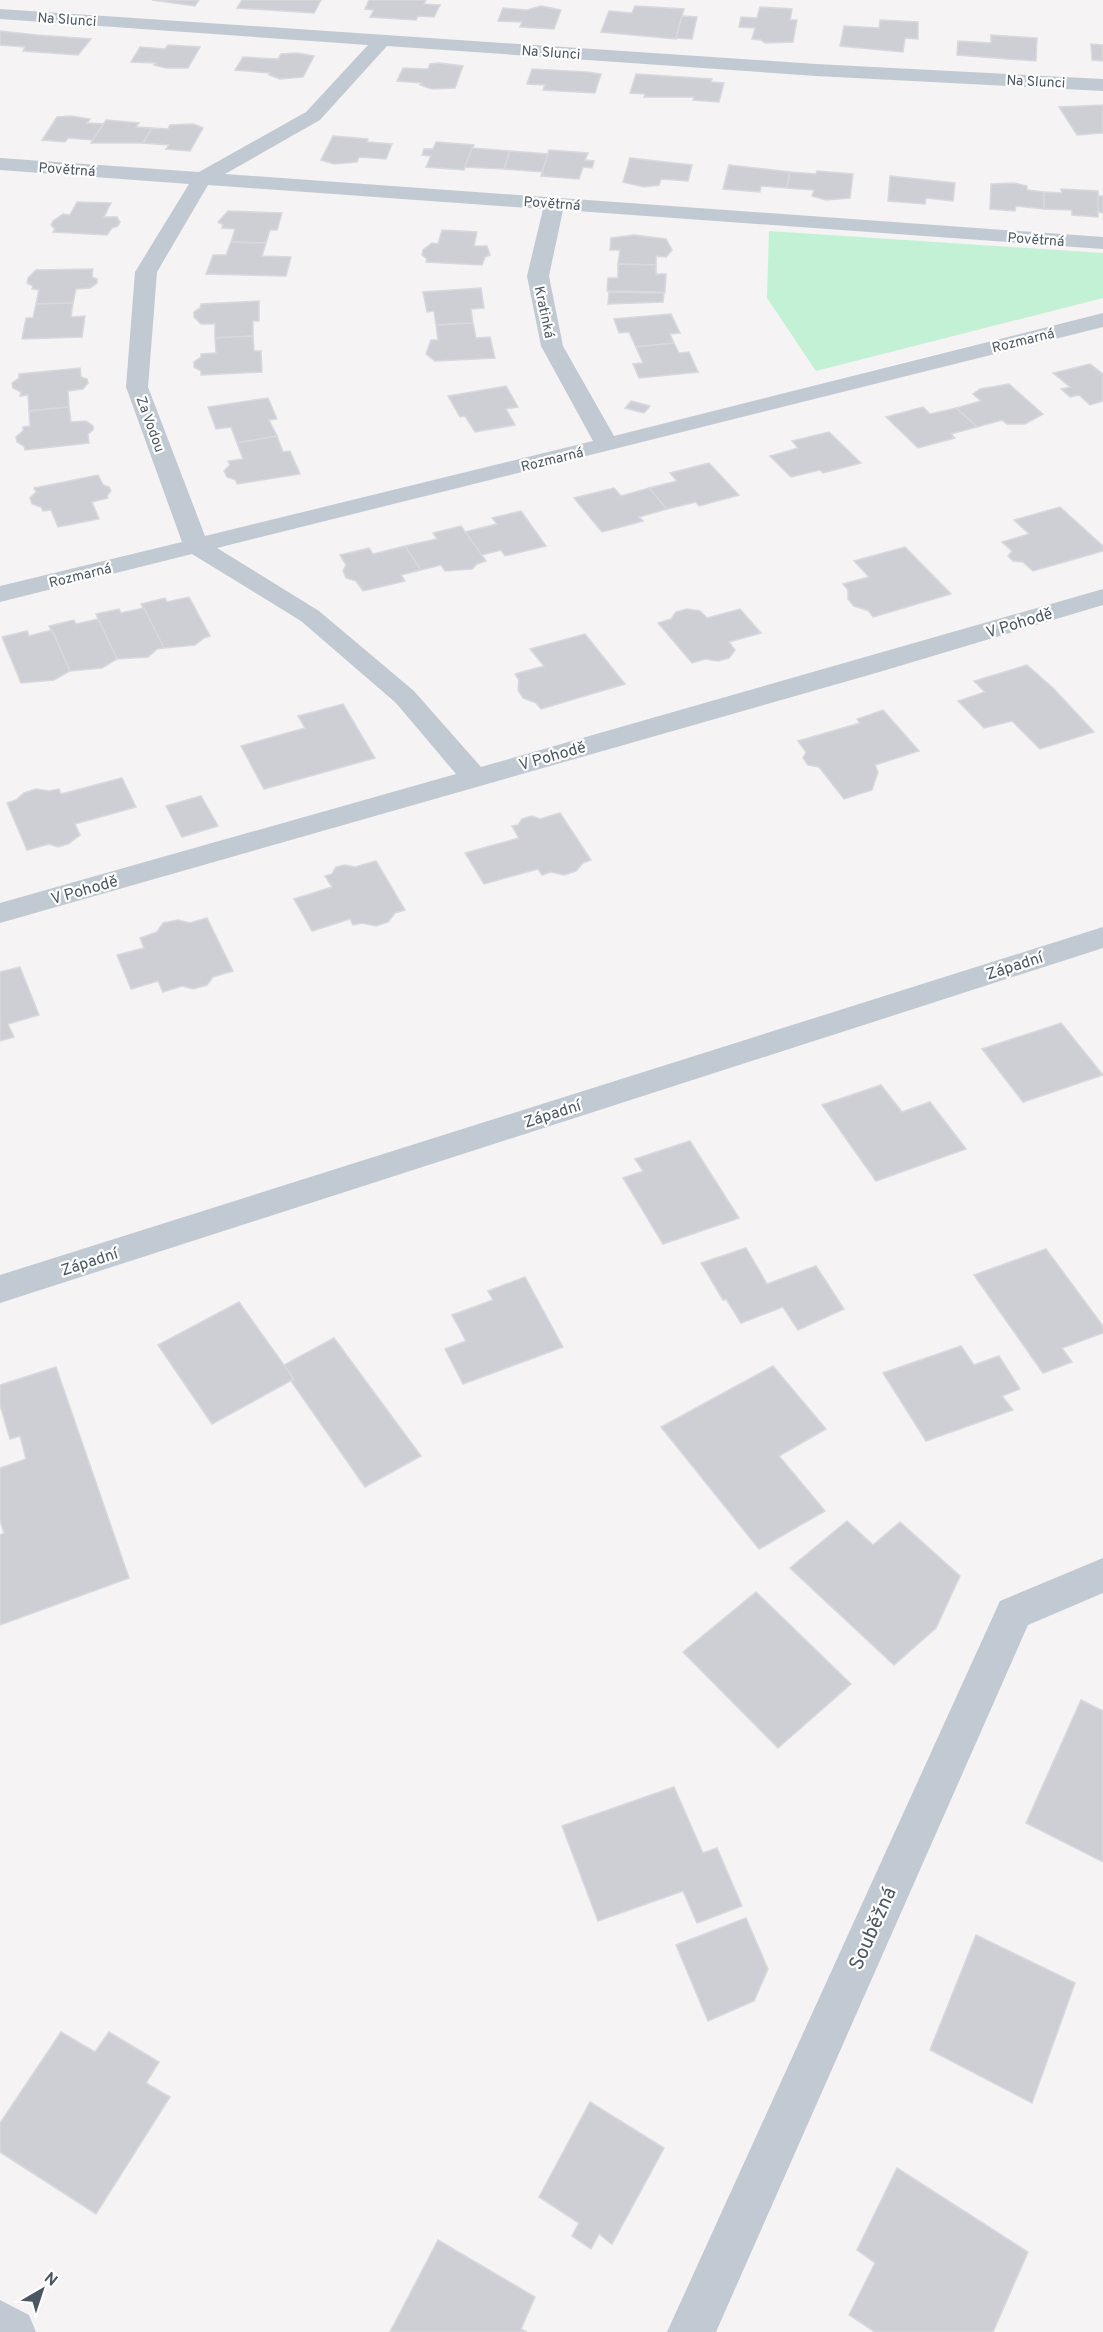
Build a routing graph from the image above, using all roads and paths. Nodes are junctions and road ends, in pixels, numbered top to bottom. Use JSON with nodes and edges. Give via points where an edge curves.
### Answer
{"nodes":[{"id":1,"x":0,"y":14,"type":"edge"},
{"id":2,"x":382,"y":40,"type":"junction"},
{"id":3,"x":1103,"y":85,"type":"edge"},
{"id":4,"x":0,"y":164,"type":"edge"},
{"id":5,"x":202,"y":179,"type":"junction"},
{"id":6,"x":555,"y":203,"type":"junction"},
{"id":7,"x":1103,"y":243,"type":"edge"},
{"id":8,"x":1103,"y":320,"type":"edge"},
{"id":9,"x":608,"y":446,"type":"junction"},
{"id":10,"x":196,"y":546,"type":"junction"},
{"id":11,"x":0,"y":594,"type":"edge"},
{"id":12,"x":1103,"y":597,"type":"edge"},
{"id":13,"x":474,"y":777,"type":"junction"},
{"id":14,"x":0,"y":913,"type":"edge"},
{"id":15,"x":1103,"y":937,"type":"edge"},
{"id":16,"x":0,"y":1289,"type":"edge"},
{"id":17,"x":1103,"y":1575,"type":"edge"},
{"id":18,"x":0,"y":2324,"type":"edge"},
{"id":19,"x":12,"y":2332,"type":"edge"},
{"id":20,"x":691,"y":2332,"type":"edge"}],
"edges":[{"from":1,"to":2,"type":"street","name":"Na Slunci"},
{"from":2,"to":3,"type":"street","name":"Na Slunci"},
{"from":2,"to":5,"type":"street","name":"Za Vodou","via":[[313,116]]},
{"from":4,"to":5,"type":"street","name":"Povětrná"},
{"from":5,"to":6,"type":"street","name":"Povětrná"},
{"from":5,"to":10,"type":"street","name":"Za Vodou","via":[[146,272],[137,387]]},
{"from":6,"to":7,"type":"street","name":"Povětrná"},
{"from":6,"to":9,"type":"street","name":"Kratinká","via":[[537,276],[552,346]]},
{"from":8,"to":9,"type":"street","name":"Rozmarná"},
{"from":9,"to":10,"type":"street","name":"Rozmarná"},
{"from":10,"to":11,"type":"street","name":"Rozmarná"},
{"from":10,"to":13,"type":"street","via":[[310,616],[405,697]]},
{"from":12,"to":13,"type":"street","name":"V Pohodě"},
{"from":13,"to":14,"type":"street","name":"V Pohodě"},
{"from":15,"to":16,"type":"street","name":"Západní"},
{"from":17,"to":20,"type":"street","name":"Souběžná","via":[[1014,1613]]},
{"from":18,"to":19,"type":"street"}]}
